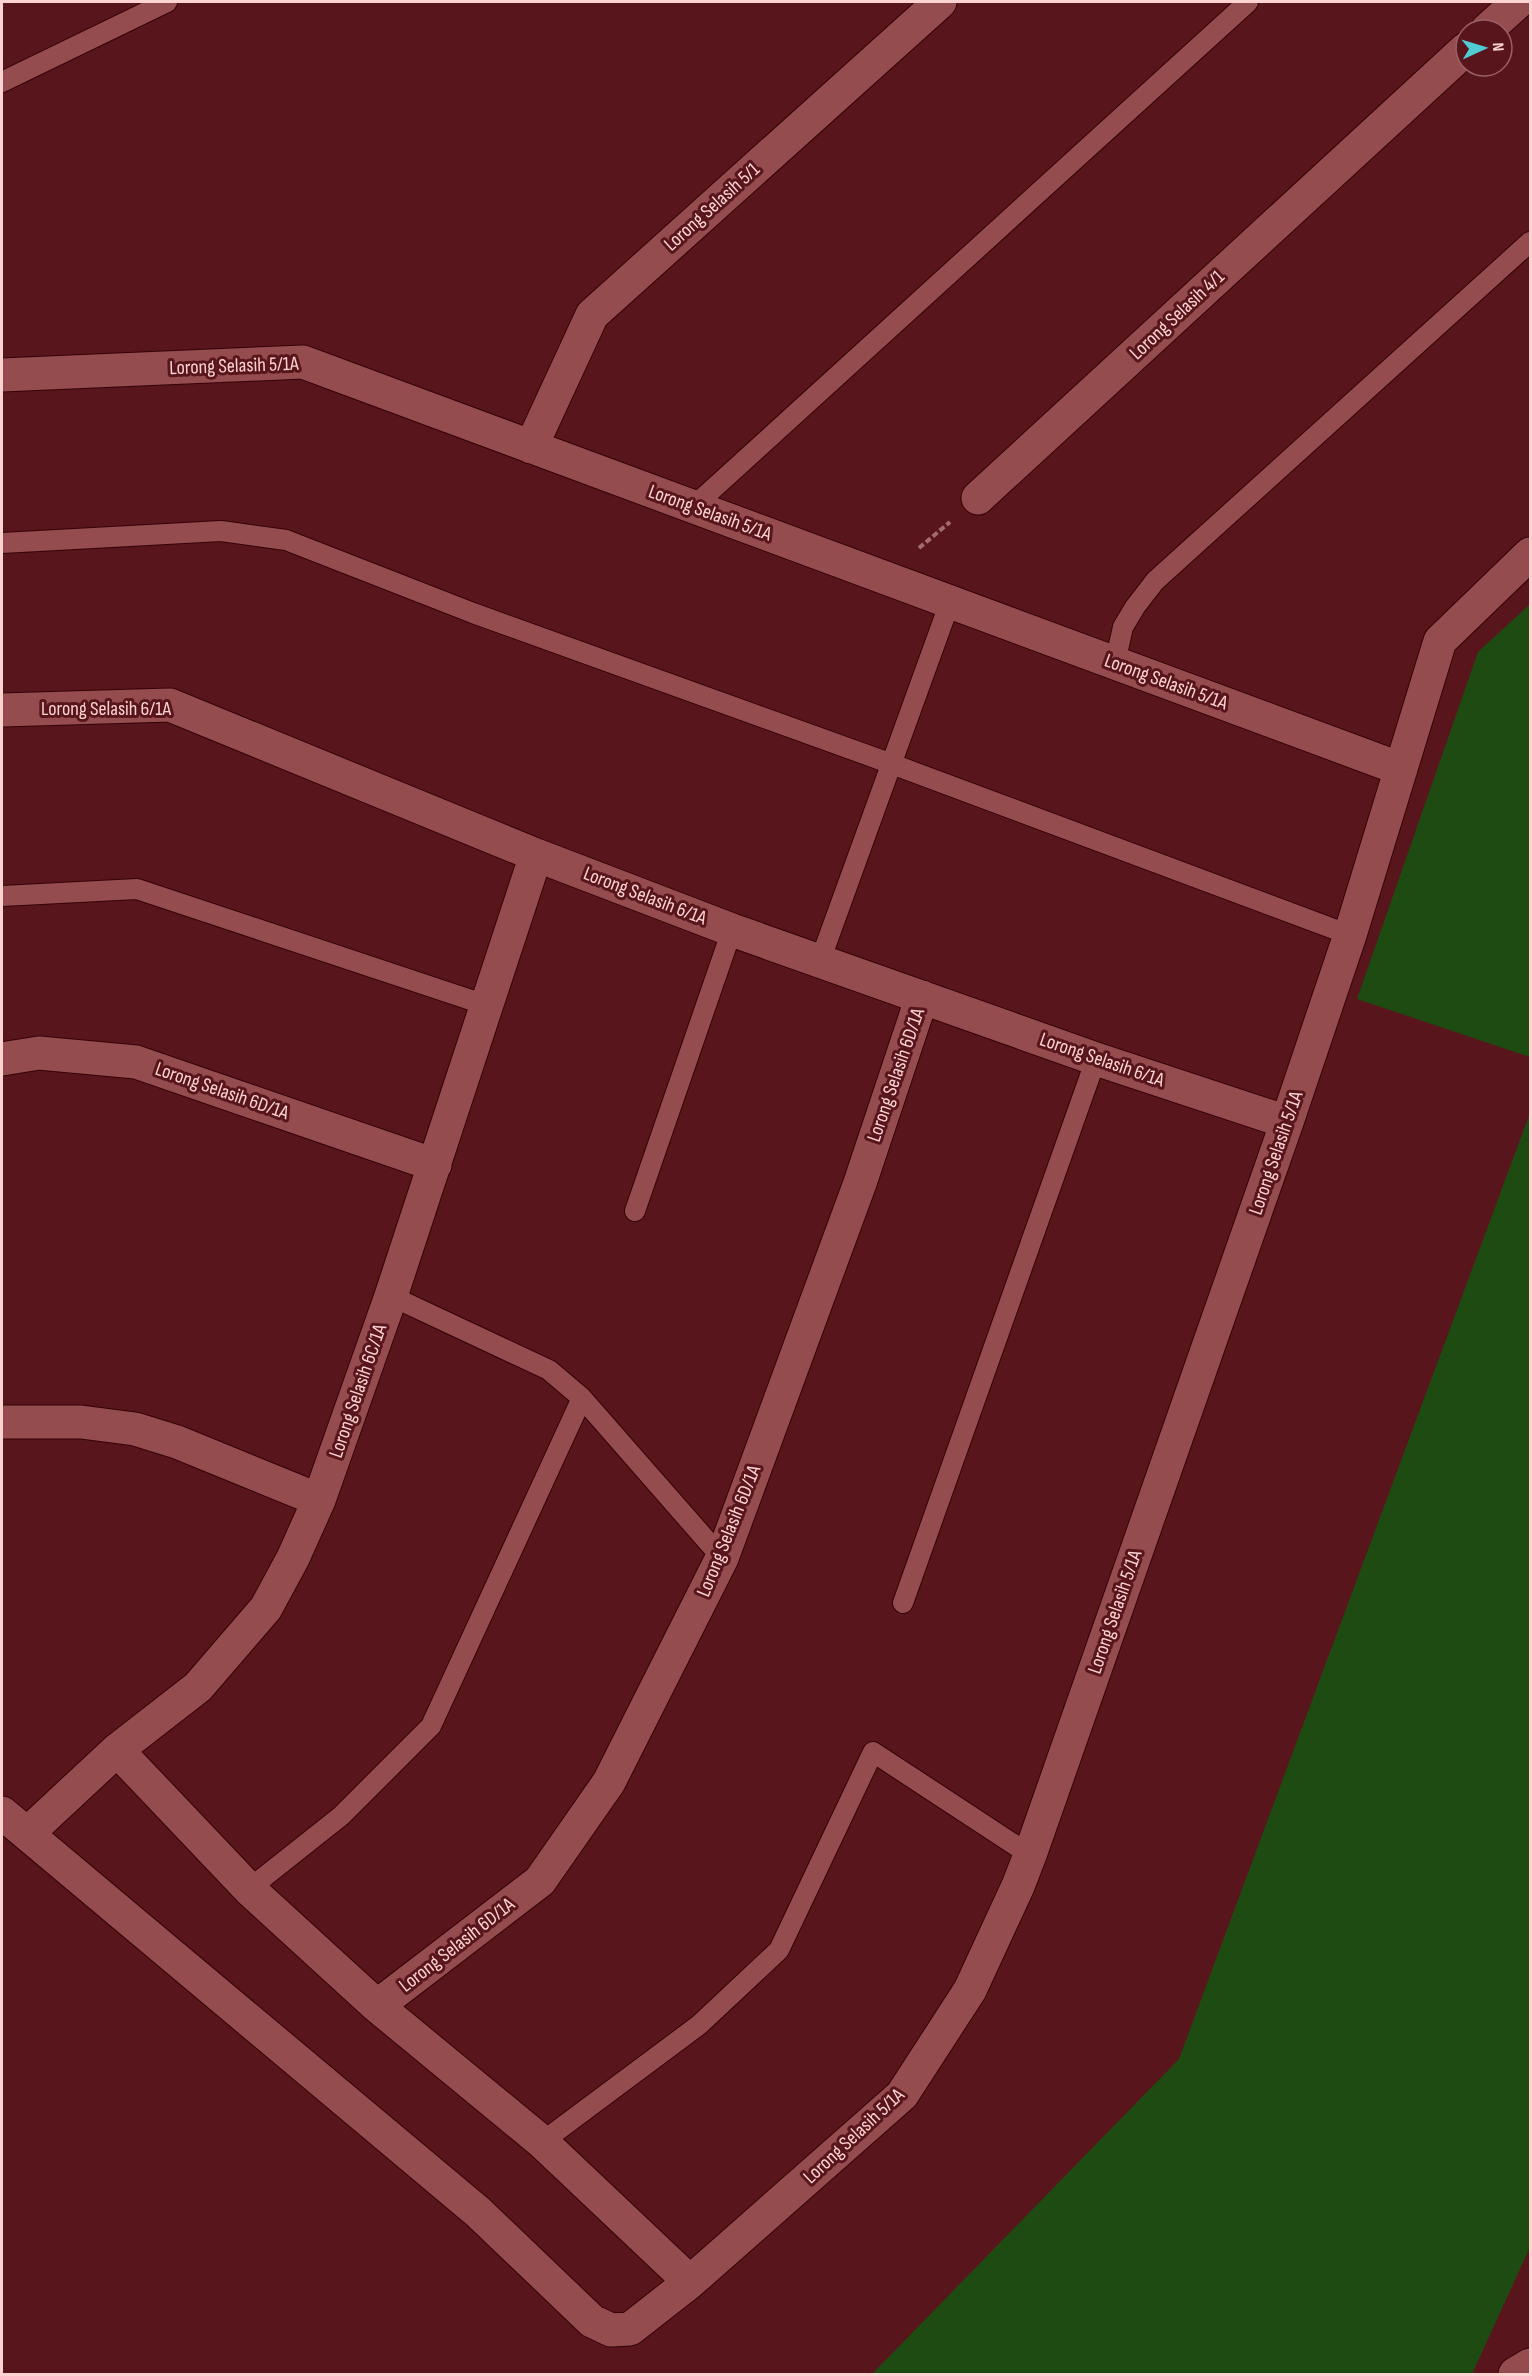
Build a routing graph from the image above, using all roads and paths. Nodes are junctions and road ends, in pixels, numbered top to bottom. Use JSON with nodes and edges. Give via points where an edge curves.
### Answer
{"nodes":[{"id":1,"x":167,"y":2,"type":"edge"},
{"id":2,"x":940,"y":2,"type":"edge"},
{"id":3,"x":1248,"y":2,"type":"edge"},
{"id":4,"x":1518,"y":2,"type":"edge"},
{"id":5,"x":1500,"y":18,"type":"edge"},
{"id":6,"x":1454,"y":60,"type":"edge"},
{"id":7,"x":2,"y":82,"type":"edge"},
{"id":8,"x":1530,"y":242,"type":"edge"},
{"id":9,"x":2,"y":375,"type":"edge"},
{"id":10,"x":531,"y":447,"type":"junction"},
{"id":11,"x":978,"y":498,"type":"joint"},
{"id":12,"x":693,"y":507,"type":"junction"},
{"id":13,"x":2,"y":543,"type":"edge"},
{"id":14,"x":1530,"y":554,"type":"edge"},
{"id":15,"x":884,"y":578,"type":"junction"},
{"id":16,"x":950,"y":602,"type":"junction"},
{"id":17,"x":1115,"y":663,"type":"junction"},
{"id":18,"x":2,"y":710,"type":"edge"},
{"id":19,"x":892,"y":764,"type":"junction"},
{"id":20,"x":1401,"y":769,"type":"junction"},
{"id":21,"x":536,"y":855,"type":"junction"},
{"id":22,"x":2,"y":896,"type":"edge"},
{"id":23,"x":732,"y":930,"type":"junction"},
{"id":24,"x":1350,"y":935,"type":"junction"},
{"id":25,"x":820,"y":961,"type":"junction"},
{"id":26,"x":922,"y":997,"type":"junction"},
{"id":27,"x":486,"y":1005,"type":"junction"},
{"id":28,"x":2,"y":1059,"type":"edge"},
{"id":29,"x":1096,"y":1059,"type":"junction"},
{"id":30,"x":1287,"y":1122,"type":"junction"},
{"id":31,"x":435,"y":1165,"type":"junction"},
{"id":32,"x":635,"y":1211,"type":"dead end"},
{"id":33,"x":391,"y":1296,"type":"junction"},
{"id":34,"x":582,"y":1398,"type":"junction"},
{"id":35,"x":2,"y":1422,"type":"edge"},
{"id":36,"x":320,"y":1500,"type":"junction"},
{"id":37,"x":722,"y":1558,"type":"junction"},
{"id":38,"x":903,"y":1604,"type":"dead end"},
{"id":39,"x":117,"y":1750,"type":"junction"},
{"id":40,"x":2,"y":1813,"type":"edge"},
{"id":41,"x":28,"y":1833,"type":"junction"},
{"id":42,"x":1030,"y":1855,"type":"junction"},
{"id":43,"x":249,"y":1889,"type":"junction"},
{"id":44,"x":377,"y":2006,"type":"junction"},
{"id":45,"x":542,"y":2142,"type":"junction"},
{"id":46,"x":690,"y":2282,"type":"junction"},
{"id":47,"x":1530,"y":2366,"type":"edge"},
{"id":48,"x":1515,"y":2374,"type":"edge"}],
"edges":[{"from":1,"to":7,"type":"lane"},
{"from":2,"to":10,"type":"street","name":"Lorong Selasih 5/1","via":[[592,315]]},
{"from":3,"to":12,"type":"lane"},
{"from":4,"to":5,"type":"street"},
{"from":6,"to":11,"type":"street","name":"Lorong Selasih 4/1"},
{"from":8,"to":17,"type":"lane","via":[[1155,581],[1123,627]]},
{"from":9,"to":10,"type":"street","name":"Lorong Selasih 5/1A","via":[[303,362]]},
{"from":10,"to":12,"type":"street","name":"Lorong Selasih 5/1A"},
{"from":11,"to":15,"type":"path"},
{"from":12,"to":15,"type":"street","name":"Lorong Selasih 5/1A"},
{"from":13,"to":19,"type":"lane","via":[[221,531],[286,540],[473,613]]},
{"from":14,"to":20,"type":"street","name":"Lorong Selasih 5/1A","via":[[1440,641]]},
{"from":15,"to":16,"type":"street","name":"Lorong Selasih 5/1A"},
{"from":16,"to":17,"type":"street","name":"Lorong Selasih 5/1A"},
{"from":16,"to":19,"type":"lane"},
{"from":17,"to":20,"type":"street","name":"Lorong Selasih 5/1A"},
{"from":18,"to":21,"type":"street","name":"Lorong Selasih 6/1A","via":[[170,705]]},
{"from":19,"to":24,"type":"lane"},
{"from":19,"to":25,"type":"lane"},
{"from":20,"to":24,"type":"street","name":"Lorong Selasih 5/1A"},
{"from":21,"to":23,"type":"street","name":"Lorong Selasih 6/1A"},
{"from":21,"to":27,"type":"street","name":"Lorong Selasih 6C/1A"},
{"from":22,"to":27,"type":"lane","via":[[137,889]]},
{"from":23,"to":25,"type":"street","name":"Lorong Selasih 6/1A"},
{"from":23,"to":32,"type":"lane"},
{"from":24,"to":30,"type":"street","name":"Lorong Selasih 5/1A"},
{"from":25,"to":26,"type":"street","name":"Lorong Selasih 6/1A"},
{"from":26,"to":29,"type":"street","name":"Lorong Selasih 6/1A"},
{"from":26,"to":37,"type":"street","name":"Lorong Selasih 6D/1A","via":[[860,1183]]},
{"from":27,"to":31,"type":"street","name":"Lorong Selasih 6C/1A"},
{"from":28,"to":31,"type":"street","name":"Lorong Selasih 6D/1A","via":[[39,1053],[136,1062]]},
{"from":29,"to":30,"type":"street","name":"Lorong Selasih 6/1A"},
{"from":29,"to":38,"type":"lane"},
{"from":30,"to":42,"type":"street","name":"Lorong Selasih 5/1A"},
{"from":31,"to":33,"type":"street","name":"Lorong Selasih 6C/1A"},
{"from":33,"to":34,"type":"lane","via":[[549,1370]]},
{"from":33,"to":36,"type":"street","name":"Lorong Selasih 6C/1A"},
{"from":34,"to":37,"type":"lane"},
{"from":34,"to":43,"type":"lane","via":[[431,1726],[341,1816]]},
{"from":35,"to":36,"type":"street","via":[[81,1422],[135,1429]]},
{"from":36,"to":39,"type":"street","name":"Lorong Selasih 6C/1A","via":[[266,1608],[198,1688]]},
{"from":37,"to":44,"type":"street","name":"Lorong Selasih 6D/1A","via":[[609,1782],[540,1881]]},
{"from":39,"to":41,"type":"street","name":"Lorong Selasih 6C/1A"},
{"from":39,"to":43,"type":"street"},
{"from":40,"to":41,"type":"street"},
{"from":41,"to":46,"type":"street","name":"Lorong Selasih 5/1A","via":[[478,2212],[592,2321],[611,2330],[630,2329]]},
{"from":42,"to":45,"type":"lane","via":[[873,1752],[779,1950],[699,2025]]},
{"from":42,"to":46,"type":"street","name":"Lorong Selasih 5/1A","via":[[970,1990],[902,2095]]},
{"from":43,"to":44,"type":"street"},
{"from":44,"to":45,"type":"street"},
{"from":45,"to":46,"type":"street"},
{"from":47,"to":48,"type":"street"}]}
